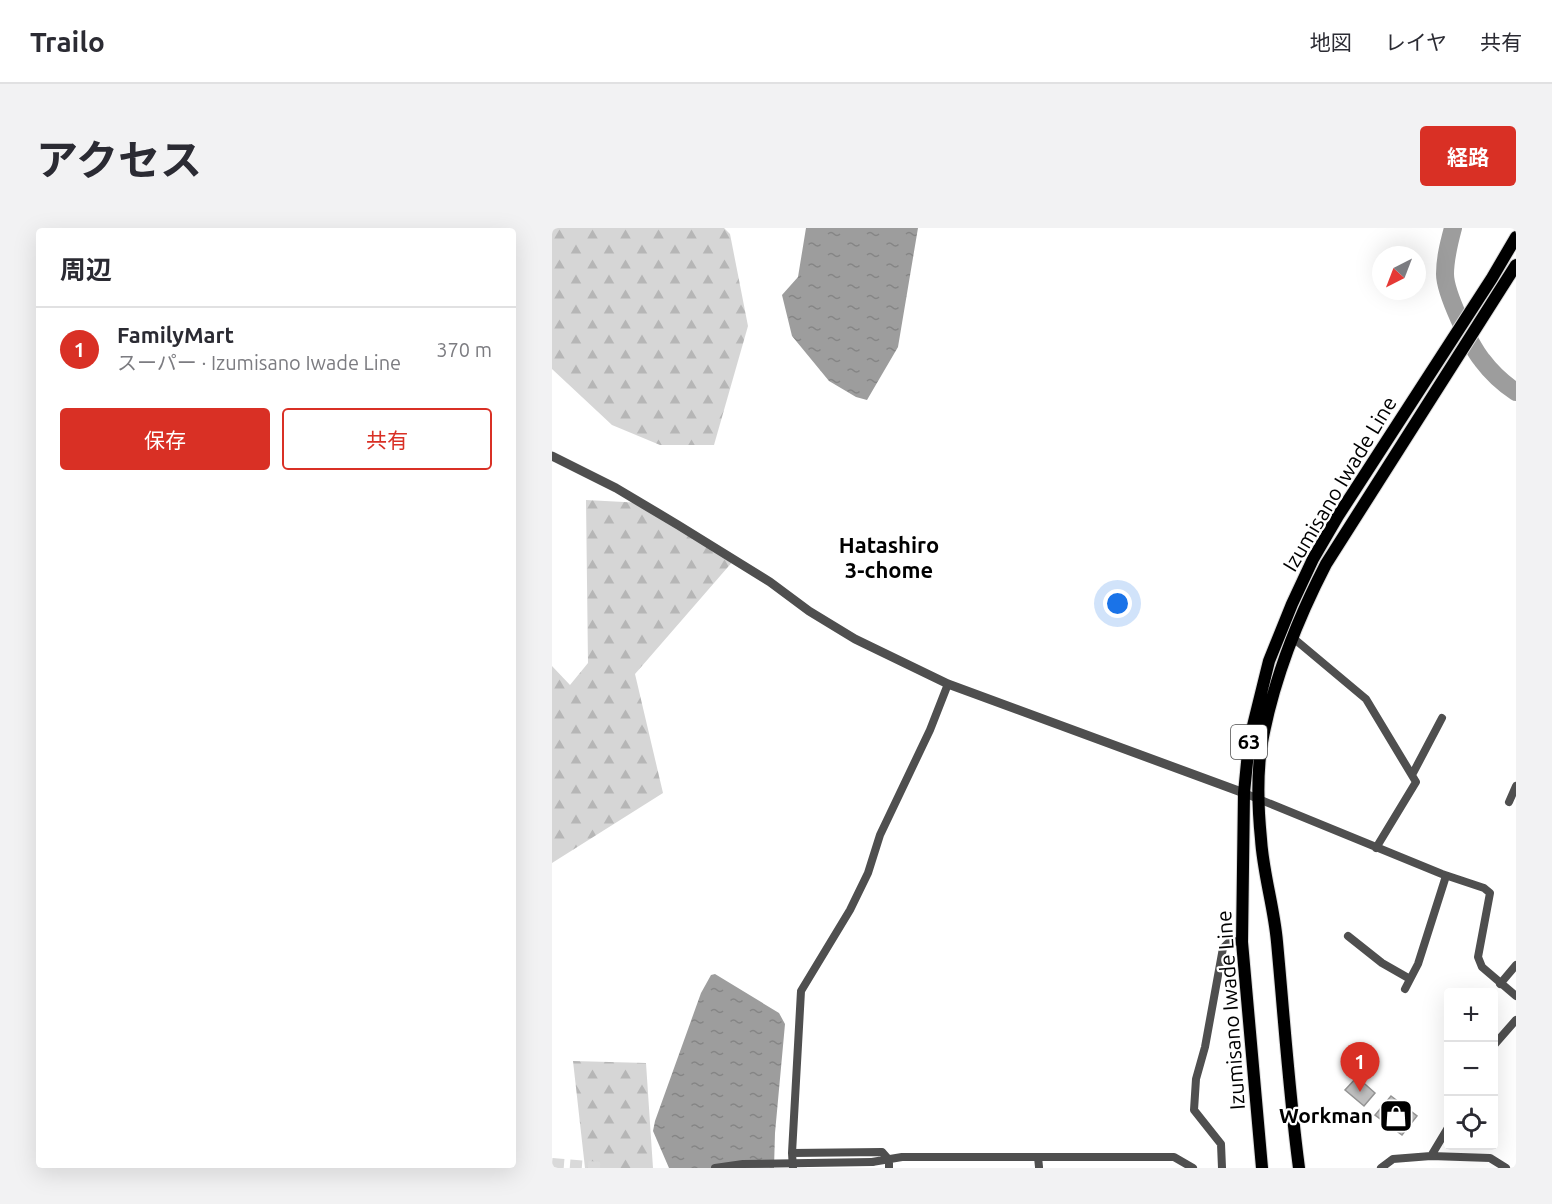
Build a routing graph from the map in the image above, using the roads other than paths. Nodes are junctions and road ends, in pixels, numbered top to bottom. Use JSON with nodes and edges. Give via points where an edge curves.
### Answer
{"nodes":[{"id":1,"x":1516,"y":237,"type":"edge"},
{"id":2,"x":1516,"y":266,"type":"edge"},
{"id":3,"x":552,"y":456,"type":"edge"},
{"id":4,"x":1292,"y":637,"type":"junction"},
{"id":5,"x":948,"y":684,"type":"junction"},
{"id":6,"x":1442,"y":718,"type":"dead end"},
{"id":7,"x":1412,"y":775,"type":"junction"},
{"id":8,"x":1516,"y":786,"type":"edge"},
{"id":9,"x":1244,"y":793,"type":"junction"},
{"id":10,"x":1259,"y":800,"type":"junction"},
{"id":11,"x":1509,"y":802,"type":"dead end"},
{"id":12,"x":1376,"y":848,"type":"junction"},
{"id":13,"x":1446,"y":876,"type":"junction"},
{"id":14,"x":1348,"y":936,"type":"dead end"},
{"id":15,"x":1242,"y":942,"type":"junction"},
{"id":16,"x":1516,"y":965,"type":"edge"},
{"id":17,"x":1410,"y":979,"type":"junction"},
{"id":18,"x":1500,"y":984,"type":"junction"},
{"id":19,"x":1405,"y":989,"type":"dead end"},
{"id":20,"x":1516,"y":996,"type":"edge"},
{"id":21,"x":1516,"y":1020,"type":"edge"},
{"id":22,"x":1497,"y":1042,"type":"edge"},
{"id":23,"x":1444,"y":1134,"type":"edge"},
{"id":24,"x":792,"y":1153,"type":"junction"},
{"id":25,"x":1431,"y":1156,"type":"junction"},
{"id":26,"x":1038,"y":1157,"type":"junction"},
{"id":27,"x":889,"y":1164,"type":"edge"},
{"id":28,"x":1039,"y":1167,"type":"edge"},
{"id":29,"x":715,"y":1168,"type":"edge"},
{"id":30,"x":793,"y":1168,"type":"edge"},
{"id":31,"x":1193,"y":1168,"type":"edge"},
{"id":32,"x":1222,"y":1168,"type":"edge"},
{"id":33,"x":1262,"y":1168,"type":"edge"},
{"id":34,"x":1299,"y":1168,"type":"edge"},
{"id":35,"x":1381,"y":1168,"type":"edge"},
{"id":36,"x":1506,"y":1168,"type":"edge"}],
"edges":[{"from":1,"to":9,"type":"main road","name":"Izumisano Iwade Line","number":"63","via":[[1313,559],[1269,661],[1249,742]]},
{"from":2,"to":4,"type":"main road","name":"Izumisano Iwade Line","number":"63","via":[[1370,491],[1326,564]]},
{"from":3,"to":5,"type":"street","via":[[678,525],[855,639]]},
{"from":4,"to":7,"type":"street","via":[[1366,699]]},
{"from":4,"to":10,"type":"main road","name":"Izumisano Iwade Line","number":"63","via":[[1261,749]]},
{"from":5,"to":9,"type":"street"},
{"from":5,"to":24,"type":"street","via":[[880,835],[868,873],[801,991]]},
{"from":6,"to":7,"type":"street"},
{"from":7,"to":12,"type":"street","via":[[1416,782]]},
{"from":8,"to":11,"type":"street"},
{"from":9,"to":10,"type":"street"},
{"from":9,"to":15,"type":"main road","name":"Izumisano Iwade Line","number":"63"},
{"from":10,"to":12,"type":"street"},
{"from":10,"to":34,"type":"main road","name":"Izumisano Iwade Line","number":"63"},
{"from":12,"to":13,"type":"street"},
{"from":13,"to":17,"type":"street"},
{"from":13,"to":18,"type":"street","via":[[1490,893],[1478,957],[1482,967]]},
{"from":14,"to":17,"type":"street"},
{"from":15,"to":32,"type":"street","via":[[1230,941],[1223,948],[1206,1047],[1196,1078],[1194,1110],[1221,1144]]},
{"from":15,"to":33,"type":"main road","name":"Izumisano Iwade Line","number":"63"},
{"from":16,"to":18,"type":"street"},
{"from":17,"to":19,"type":"street"},
{"from":18,"to":20,"type":"street"},
{"from":21,"to":22,"type":"street"},
{"from":23,"to":25,"type":"street"},
{"from":24,"to":27,"type":"street","via":[[882,1152]]},
{"from":24,"to":30,"type":"street"},
{"from":25,"to":35,"type":"street","via":[[1393,1160]]},
{"from":25,"to":36,"type":"street","via":[[1490,1158]]},
{"from":26,"to":27,"type":"street","via":[[902,1157]]},
{"from":26,"to":28,"type":"street"},
{"from":26,"to":31,"type":"street","via":[[1174,1157]]},
{"from":27,"to":29,"type":"street","bridge":true,"via":[[743,1164]]}]}
